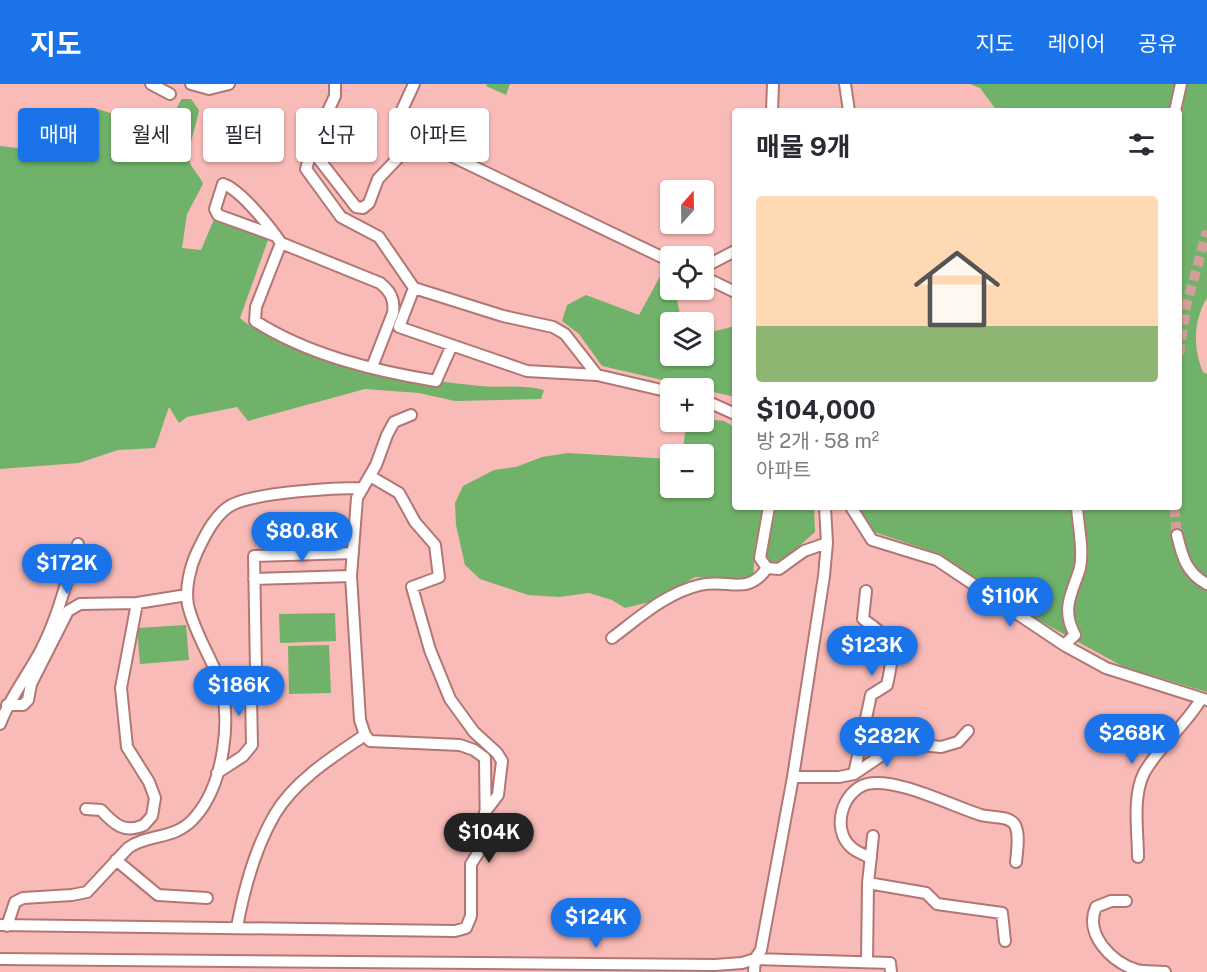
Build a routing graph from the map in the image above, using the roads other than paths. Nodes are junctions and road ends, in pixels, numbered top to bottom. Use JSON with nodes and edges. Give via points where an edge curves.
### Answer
{"nodes":[{"id":1,"x":151,"y":84,"type":"edge"},
{"id":2,"x":191,"y":84,"type":"edge"},
{"id":3,"x":229,"y":84,"type":"edge"},
{"id":4,"x":335,"y":84,"type":"edge"},
{"id":5,"x":414,"y":84,"type":"edge"},
{"id":6,"x":773,"y":84,"type":"edge"},
{"id":7,"x":845,"y":84,"type":"edge"},
{"id":8,"x":1181,"y":84,"type":"edge"},
{"id":9,"x":170,"y":94,"type":"dead end"},
{"id":10,"x":330,"y":108,"type":"edge"},
{"id":11,"x":403,"y":108,"type":"edge"},
{"id":12,"x":772,"y":108,"type":"edge"},
{"id":13,"x":849,"y":108,"type":"edge"},
{"id":14,"x":1176,"y":108,"type":"edge"},
{"id":15,"x":308,"y":162,"type":"edge"},
{"id":16,"x":322,"y":162,"type":"edge"},
{"id":17,"x":394,"y":162,"type":"edge"},
{"id":18,"x":464,"y":162,"type":"edge"},
{"id":19,"x":278,"y":240,"type":"junction"},
{"id":20,"x":732,"y":253,"type":"edge"},
{"id":21,"x":660,"y":256,"type":"edge"},
{"id":22,"x":714,"y":262,"type":"edge"},
{"id":23,"x":714,"y":282,"type":"edge"},
{"id":24,"x":414,"y":288,"type":"junction"},
{"id":25,"x":732,"y":291,"type":"edge"},
{"id":26,"x":452,"y":345,"type":"junction"},
{"id":27,"x":372,"y":367,"type":"junction"},
{"id":28,"x":597,"y":375,"type":"junction"},
{"id":29,"x":660,"y":390,"type":"edge"},
{"id":30,"x":714,"y":404,"type":"edge"},
{"id":31,"x":732,"y":411,"type":"edge"},
{"id":32,"x":411,"y":415,"type":"dead end"},
{"id":33,"x":370,"y":476,"type":"junction"},
{"id":34,"x":363,"y":488,"type":"junction"},
{"id":35,"x":768,"y":510,"type":"edge"},
{"id":36,"x":825,"y":510,"type":"edge"},
{"id":37,"x":853,"y":510,"type":"edge"},
{"id":38,"x":1077,"y":510,"type":"edge"},
{"id":39,"x":1177,"y":535,"type":"tunnel mouth"},
{"id":40,"x":827,"y":543,"type":"junction"},
{"id":41,"x":78,"y":544,"type":"dead end"},
{"id":42,"x":353,"y":553,"type":"junction"},
{"id":43,"x":767,"y":568,"type":"junction"},
{"id":44,"x":351,"y":576,"type":"junction"},
{"id":45,"x":254,"y":579,"type":"junction"},
{"id":46,"x":1207,"y":584,"type":"edge"},
{"id":47,"x":866,"y":591,"type":"dead end"},
{"id":48,"x":187,"y":595,"type":"junction"},
{"id":49,"x":137,"y":603,"type":"junction"},
{"id":50,"x":612,"y":638,"type":"dead end"},
{"id":51,"x":1064,"y":645,"type":"junction"},
{"id":52,"x":1204,"y":699,"type":"edge"},
{"id":53,"x":7,"y":705,"type":"junction"},
{"id":54,"x":0,"y":724,"type":"edge"},
{"id":55,"x":968,"y":731,"type":"dead end"},
{"id":56,"x":365,"y":735,"type":"junction"},
{"id":57,"x":217,"y":773,"type":"junction"},
{"id":58,"x":854,"y":774,"type":"junction"},
{"id":59,"x":793,"y":777,"type":"junction"},
{"id":60,"x":86,"y":809,"type":"dead end"},
{"id":61,"x":485,"y":812,"type":"junction"},
{"id":62,"x":873,"y":836,"type":"dead end"},
{"id":63,"x":1138,"y":857,"type":"dead end"},
{"id":64,"x":871,"y":858,"type":"junction"},
{"id":65,"x":116,"y":860,"type":"junction"},
{"id":66,"x":1016,"y":862,"type":"dead end"},
{"id":67,"x":868,"y":883,"type":"junction"},
{"id":68,"x":207,"y":898,"type":"dead end"},
{"id":69,"x":1126,"y":901,"type":"dead end"},
{"id":70,"x":4,"y":926,"type":"edge"},
{"id":71,"x":237,"y":927,"type":"junction"},
{"id":72,"x":1005,"y":941,"type":"dead end"},
{"id":73,"x":0,"y":959,"type":"edge"},
{"id":74,"x":755,"y":959,"type":"junction"},
{"id":75,"x":867,"y":962,"type":"junction"},
{"id":76,"x":754,"y":972,"type":"edge"},
{"id":77,"x":891,"y":972,"type":"edge"},
{"id":78,"x":1165,"y":972,"type":"edge"}],
"edges":[{"from":1,"to":9,"type":"street"},
{"from":2,"to":3,"type":"street","via":[[209,89]]},
{"from":4,"to":10,"type":"street"},
{"from":5,"to":11,"type":"street"},
{"from":6,"to":12,"type":"street"},
{"from":7,"to":13,"type":"street"},
{"from":8,"to":14,"type":"street"},
{"from":15,"to":24,"type":"street","via":[[306,169],[341,217],[379,237]]},
{"from":16,"to":17,"type":"street","via":[[356,207],[363,208],[369,203],[378,179]]},
{"from":18,"to":21,"type":"street"},
{"from":19,"to":19,"type":"street","via":[[262,219],[223,184],[215,209],[218,215]]},
{"from":19,"to":27,"type":"street","via":[[380,283],[390,291],[393,313]]},
{"from":19,"to":27,"type":"street","via":[[255,321],[316,350]]},
{"from":20,"to":22,"type":"street"},
{"from":23,"to":25,"type":"street"},
{"from":24,"to":26,"type":"street","via":[[399,327]]},
{"from":24,"to":28,"type":"street","via":[[553,327],[565,334]]},
{"from":26,"to":27,"type":"street","via":[[436,381]]},
{"from":26,"to":28,"type":"street","via":[[527,371]]},
{"from":28,"to":29,"type":"street"},
{"from":30,"to":31,"type":"street"},
{"from":32,"to":33,"type":"street","via":[[394,422]]},
{"from":33,"to":34,"type":"street"},
{"from":33,"to":61,"type":"street","via":[[399,493],[415,522],[435,545],[439,577],[412,586],[430,650],[450,699],[502,761],[498,795]]},
{"from":34,"to":42,"type":"street","via":[[357,498]]},
{"from":34,"to":48,"type":"street","via":[[290,492],[235,503],[207,531],[191,565]]},
{"from":35,"to":43,"type":"street","via":[[760,558]]},
{"from":36,"to":40,"type":"street"},
{"from":37,"to":51,"type":"street","via":[[872,540],[937,560]]},
{"from":38,"to":51,"type":"street","via":[[1080,567],[1068,616],[1075,635]]},
{"from":39,"to":46,"type":"street","via":[[1183,561]]},
{"from":40,"to":43,"type":"street","via":[[804,551],[778,569]]},
{"from":40,"to":59,"type":"street"},
{"from":41,"to":53,"type":"street","via":[[41,650]]},
{"from":42,"to":44,"type":"street"},
{"from":42,"to":45,"type":"street","via":[[254,556]]},
{"from":43,"to":50,"type":"street","via":[[750,584],[703,584],[678,591]]},
{"from":44,"to":45,"type":"street"},
{"from":44,"to":56,"type":"street","via":[[360,720]]},
{"from":45,"to":57,"type":"street","via":[[256,670],[251,696],[252,745]]},
{"from":47,"to":58,"type":"street","via":[[863,620],[883,633],[894,656],[887,685],[871,695]]},
{"from":48,"to":49,"type":"street"},
{"from":48,"to":57,"type":"street","via":[[198,636],[222,690],[224,748]]},
{"from":49,"to":53,"type":"street","via":[[80,604],[68,611],[31,684],[28,700],[23,705]]},
{"from":49,"to":60,"type":"street","via":[[121,688],[127,747],[149,782],[154,809],[144,825],[126,829],[116,826],[101,810]]},
{"from":51,"to":52,"type":"street","via":[[1106,668]]},
{"from":52,"to":63,"type":"street","via":[[1144,773],[1138,804]]},
{"from":53,"to":54,"type":"street"},
{"from":55,"to":58,"type":"street","via":[[958,741],[941,747],[900,743]]},
{"from":56,"to":61,"type":"street","via":[[370,741],[460,745],[474,750],[485,758]]},
{"from":56,"to":71,"type":"street","via":[[325,763],[276,813],[255,859]]},
{"from":57,"to":65,"type":"street","via":[[202,807],[189,824],[164,837],[135,842]]},
{"from":58,"to":59,"type":"street"},
{"from":59,"to":74,"type":"street","via":[[761,950]]},
{"from":61,"to":71,"type":"street","via":[[486,841],[471,864],[471,916],[466,928],[454,931]]},
{"from":62,"to":64,"type":"street"},
{"from":64,"to":66,"type":"street","via":[[850,846],[842,832],[841,816],[852,791],[879,783],[915,790],[983,816],[1008,819],[1015,825],[1018,837]]},
{"from":64,"to":67,"type":"street"},
{"from":65,"to":68,"type":"street","via":[[158,895]]},
{"from":65,"to":70,"type":"street","via":[[83,894],[22,898],[15,902]]},
{"from":67,"to":72,"type":"street","via":[[926,894],[937,903],[1002,913]]},
{"from":67,"to":75,"type":"street"},
{"from":69,"to":78,"type":"street","via":[[1102,902],[1096,907],[1092,916],[1099,941],[1116,958],[1137,970]]},
{"from":70,"to":71,"type":"street"},
{"from":73,"to":74,"type":"street","via":[[715,965]]},
{"from":74,"to":75,"type":"street"},
{"from":74,"to":76,"type":"street"},
{"from":75,"to":77,"type":"street","via":[[890,963]]}]}
